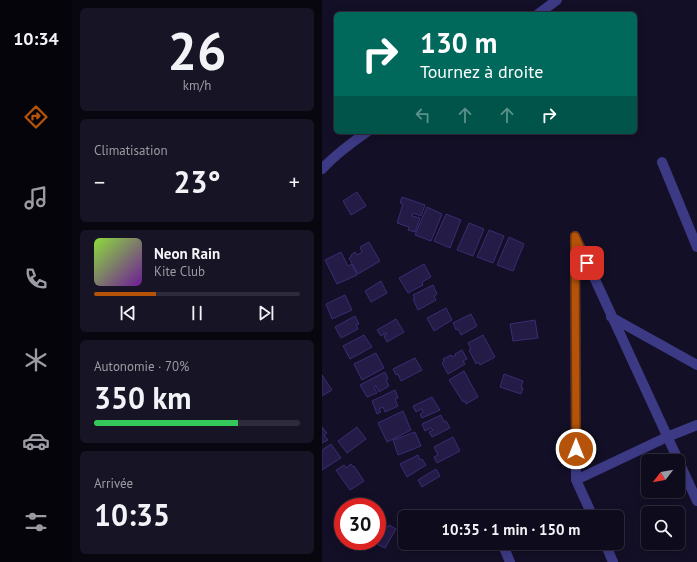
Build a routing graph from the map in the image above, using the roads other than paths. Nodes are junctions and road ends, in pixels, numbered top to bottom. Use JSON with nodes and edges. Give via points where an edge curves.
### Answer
{"nodes":[{"id":1,"x":557,"y":0,"type":"edge"},
{"id":2,"x":541,"y":12,"type":"edge"},
{"id":3,"x":364,"y":134,"type":"edge"},
{"id":4,"x":662,"y":162,"type":"dead end"},
{"id":5,"x":322,"y":168,"type":"edge"},
{"id":6,"x":697,"y":248,"type":"edge"},
{"id":7,"x":611,"y":317,"type":"junction"},
{"id":8,"x":697,"y":365,"type":"edge"},
{"id":9,"x":697,"y":425,"type":"edge"},
{"id":10,"x":667,"y":437,"type":"junction"},
{"id":11,"x":576,"y":480,"type":"junction"},
{"id":12,"x":697,"y":501,"type":"edge"},
{"id":13,"x":590,"y":510,"type":"edge"},
{"id":14,"x":505,"y":550,"type":"edge"},
{"id":15,"x":608,"y":550,"type":"edge"},
{"id":16,"x":510,"y":562,"type":"edge"},
{"id":17,"x":613,"y":562,"type":"edge"}],
"edges":[{"from":1,"to":2,"type":"street"},
{"from":3,"to":5,"type":"street"},
{"from":4,"to":6,"type":"street"},
{"from":7,"to":8,"type":"street"},
{"from":7,"to":10,"type":"street"},
{"from":7,"to":11,"type":"street","via":[[575,236]]},
{"from":9,"to":10,"type":"street"},
{"from":10,"to":11,"type":"street"},
{"from":10,"to":12,"type":"street"},
{"from":11,"to":13,"type":"street"},
{"from":14,"to":16,"type":"street"},
{"from":15,"to":17,"type":"street"}]}
